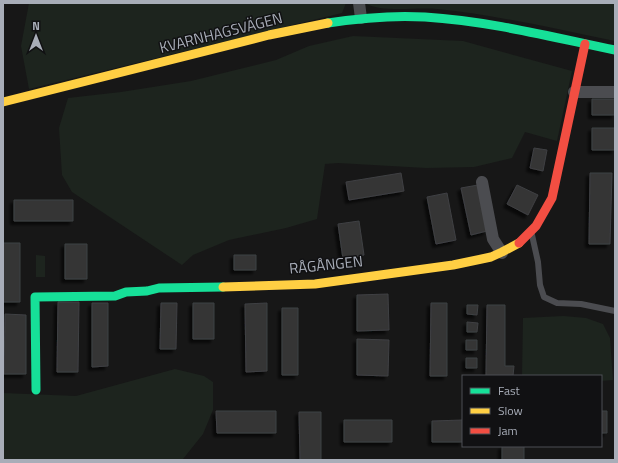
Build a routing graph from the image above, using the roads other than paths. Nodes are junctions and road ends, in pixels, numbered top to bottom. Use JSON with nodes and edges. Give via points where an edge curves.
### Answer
{"nodes":[{"id":1,"x":359,"y":3,"type":"edge"},
{"id":2,"x":361,"y":18,"type":"junction"},
{"id":3,"x":585,"y":44,"type":"junction"},
{"id":4,"x":615,"y":50,"type":"edge"},
{"id":5,"x":574,"y":92,"type":"junction"},
{"id":6,"x":615,"y":92,"type":"edge"},
{"id":7,"x":5,"y":101,"type":"edge"},
{"id":8,"x":482,"y":182,"type":"dead end"},
{"id":9,"x":531,"y":232,"type":"junction"},
{"id":10,"x":502,"y":253,"type":"junction"},
{"id":11,"x":615,"y":311,"type":"edge"},
{"id":12,"x":36,"y":390,"type":"dead end"}],
"edges":[{"from":1,"to":2,"type":"street"},
{"from":2,"to":3,"type":"street","name":"KVARNHAGSVÄGEN","via":[[450,19],[510,28]]},
{"from":2,"to":7,"type":"street","name":"KVARNHAGSVÄGEN","via":[[269,35]]},
{"from":3,"to":4,"type":"street","name":"KVARNHAGSVÄGEN"},
{"from":3,"to":5,"type":"street","name":"RÅGÅNGEN"},
{"from":5,"to":6,"type":"street"},
{"from":5,"to":9,"type":"street","name":"RÅGÅNGEN","via":[[554,192],[548,208]]},
{"from":8,"to":10,"type":"street","via":[[493,239]]},
{"from":9,"to":10,"type":"street","name":"RÅGÅNGEN"},
{"from":9,"to":11,"type":"lane","via":[[544,297],[557,303],[581,304]]},
{"from":10,"to":12,"type":"street","name":"RÅGÅNGEN","via":[[484,259],[344,281],[282,286],[159,288],[122,291],[114,296],[35,297]]}]}
